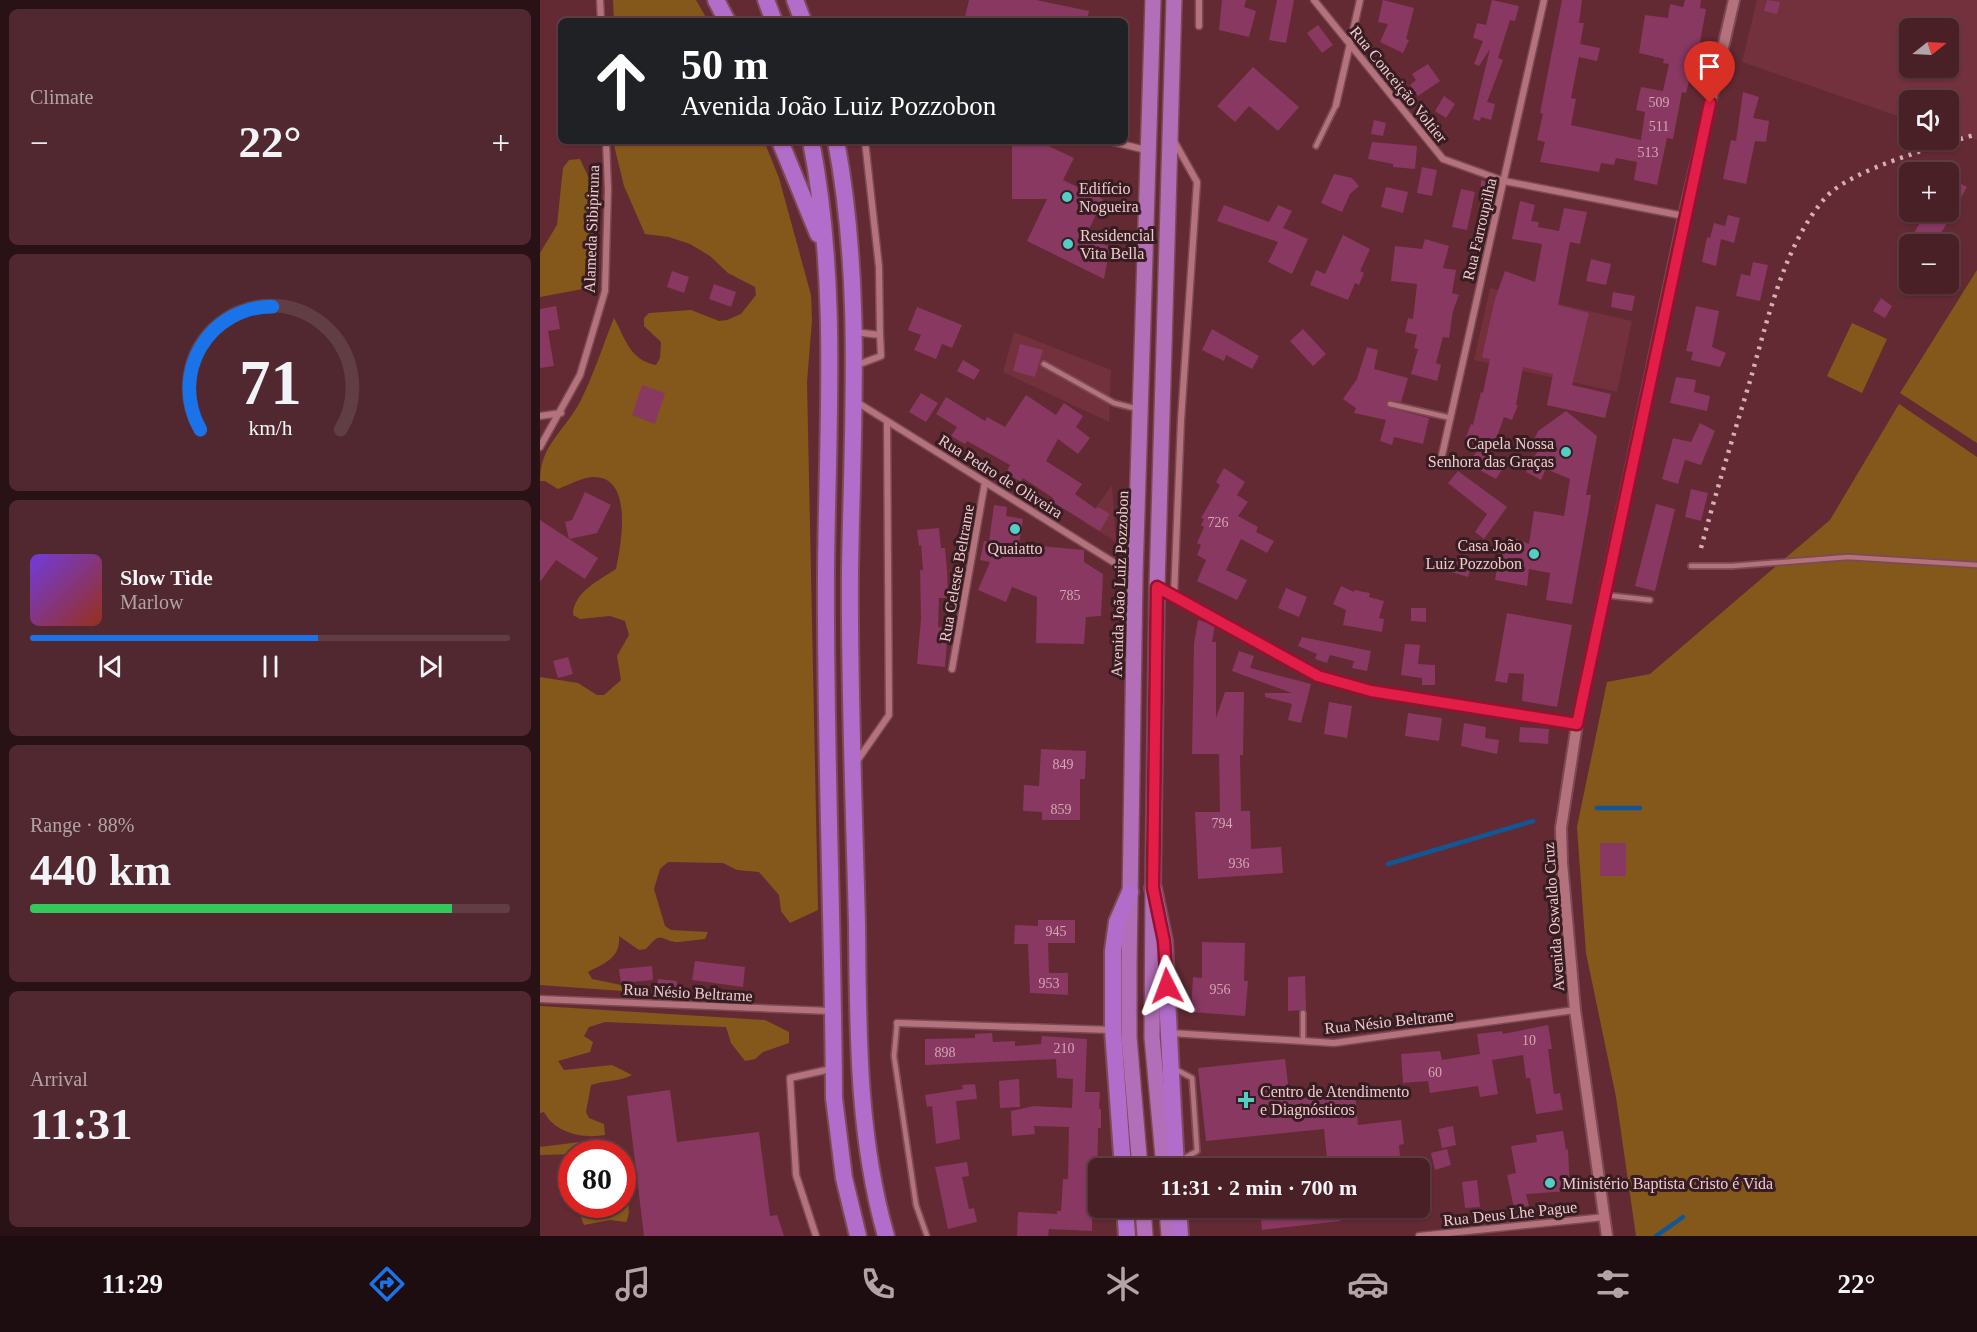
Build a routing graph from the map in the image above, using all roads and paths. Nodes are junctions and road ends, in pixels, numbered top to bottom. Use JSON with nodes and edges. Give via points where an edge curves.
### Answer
{"nodes":[{"id":1,"x":600,"y":0,"type":"edge"},
{"id":2,"x":716,"y":0,"type":"edge"},
{"id":3,"x":766,"y":0,"type":"edge"},
{"id":4,"x":795,"y":0,"type":"edge"},
{"id":5,"x":1153,"y":0,"type":"edge"},
{"id":6,"x":1174,"y":0,"type":"edge"},
{"id":7,"x":1199,"y":0,"type":"edge"},
{"id":8,"x":1314,"y":0,"type":"edge"},
{"id":9,"x":1360,"y":0,"type":"edge"},
{"id":10,"x":1545,"y":0,"type":"edge"},
{"id":11,"x":1734,"y":0,"type":"edge"},
{"id":12,"x":601,"y":18,"type":"edge"},
{"id":13,"x":725,"y":18,"type":"edge"},
{"id":14,"x":773,"y":18,"type":"edge"},
{"id":15,"x":802,"y":18,"type":"edge"},
{"id":16,"x":1199,"y":26,"type":"dead end"},
{"id":17,"x":1350,"y":45,"type":"junction"},
{"id":18,"x":1336,"y":105,"type":"joint"},
{"id":19,"x":1170,"y":134,"type":"junction"},
{"id":20,"x":606,"y":144,"type":"edge"},
{"id":21,"x":781,"y":144,"type":"edge"},
{"id":22,"x":812,"y":144,"type":"edge"},
{"id":23,"x":837,"y":144,"type":"edge"},
{"id":24,"x":865,"y":144,"type":"edge"},
{"id":25,"x":1121,"y":144,"type":"edge"},
{"id":26,"x":1316,"y":146,"type":"dead end"},
{"id":27,"x":1149,"y":151,"type":"junction"},
{"id":28,"x":1504,"y":181,"type":"junction"},
{"id":29,"x":1684,"y":216,"type":"junction"},
{"id":30,"x":825,"y":252,"type":"junction"},
{"id":31,"x":853,"y":332,"type":"junction"},
{"id":32,"x":880,"y":335,"type":"junction"},
{"id":33,"x":1044,"y":364,"type":"dead end"},
{"id":34,"x":853,"y":366,"type":"junction"},
{"id":35,"x":852,"y":399,"type":"junction"},
{"id":36,"x":1390,"y":404,"type":"dead end"},
{"id":37,"x":1142,"y":410,"type":"junction"},
{"id":38,"x":561,"y":413,"type":"junction"},
{"id":39,"x":540,"y":416,"type":"edge"},
{"id":40,"x":1451,"y":418,"type":"junction"},
{"id":41,"x":887,"y":421,"type":"junction"},
{"id":42,"x":540,"y":447,"type":"edge"},
{"id":43,"x":1440,"y":464,"type":"dead end"},
{"id":44,"x":986,"y":482,"type":"junction"},
{"id":45,"x":1691,"y":566,"type":"dead end"},
{"id":46,"x":1977,"y":566,"type":"edge"},
{"id":47,"x":1135,"y":575,"type":"junction"},
{"id":48,"x":1157,"y":587,"type":"junction"},
{"id":49,"x":1605,"y":595,"type":"junction"},
{"id":50,"x":1174,"y":596,"type":"junction"},
{"id":51,"x":1650,"y":600,"type":"dead end"},
{"id":52,"x":952,"y":669,"type":"dead end"},
{"id":53,"x":1577,"y":724,"type":"junction"},
{"id":54,"x":854,"y":767,"type":"junction"},
{"id":55,"x":1153,"y":888,"type":"junction"},
{"id":56,"x":1130,"y":892,"type":"junction"},
{"id":57,"x":540,"y":999,"type":"edge"},
{"id":58,"x":1575,"y":1010,"type":"junction"},
{"id":59,"x":834,"y":1011,"type":"junction"},
{"id":60,"x":1303,"y":1013,"type":"dead end"},
{"id":61,"x":897,"y":1023,"type":"joint"},
{"id":62,"x":1113,"y":1030,"type":"junction"},
{"id":63,"x":1169,"y":1033,"type":"junction"},
{"id":64,"x":1303,"y":1041,"type":"junction"},
{"id":65,"x":834,"y":1068,"type":"junction"},
{"id":66,"x":1122,"y":1158,"type":"edge"},
{"id":67,"x":1139,"y":1158,"type":"edge"},
{"id":68,"x":1171,"y":1158,"type":"edge"},
{"id":69,"x":1172,"y":1158,"type":"edge"},
{"id":70,"x":1605,"y":1217,"type":"junction"},
{"id":71,"x":1126,"y":1218,"type":"edge"},
{"id":72,"x":1144,"y":1218,"type":"edge"},
{"id":73,"x":1168,"y":1218,"type":"edge"},
{"id":74,"x":1179,"y":1218,"type":"edge"},
{"id":75,"x":816,"y":1236,"type":"edge"},
{"id":76,"x":858,"y":1236,"type":"edge"},
{"id":77,"x":886,"y":1236,"type":"edge"},
{"id":78,"x":927,"y":1236,"type":"edge"},
{"id":79,"x":1128,"y":1236,"type":"edge"},
{"id":80,"x":1145,"y":1236,"type":"edge"},
{"id":81,"x":1169,"y":1236,"type":"edge"},
{"id":82,"x":1180,"y":1236,"type":"edge"},
{"id":83,"x":1419,"y":1236,"type":"edge"},
{"id":84,"x":1607,"y":1236,"type":"edge"}],
"edges":[{"from":1,"to":12,"type":"street"},
{"from":2,"to":13,"type":"highway"},
{"from":3,"to":14,"type":"highway"},
{"from":4,"to":15,"type":"highway"},
{"from":5,"to":27,"type":"main road","name":"Avenida João Luiz Pozzobon"},
{"from":6,"to":19,"type":"main road"},
{"from":7,"to":16,"type":"street"},
{"from":8,"to":17,"type":"street","name":"Rua Conceição Voltier"},
{"from":9,"to":17,"type":"street"},
{"from":10,"to":28,"type":"street","name":"Rua Farroupilha"},
{"from":11,"to":29,"type":"street","name":"Avenida Oswaldo Cruz"},
{"from":17,"to":18,"type":"street"},
{"from":17,"to":28,"type":"street","name":"Rua Conceição Voltier","via":[[1443,159]]},
{"from":18,"to":26,"type":"lane"},
{"from":19,"to":48,"type":"main road"},
{"from":19,"to":50,"type":"street","via":[[1197,182]]},
{"from":20,"to":38,"type":"street","name":"Alameda Sibipiruna","via":[[605,291],[580,375]]},
{"from":21,"to":30,"type":"highway"},
{"from":22,"to":30,"type":"highway"},
{"from":23,"to":31,"type":"highway","via":[[851,259]]},
{"from":24,"to":32,"type":"street","via":[[879,267]]},
{"from":25,"to":27,"type":"street"},
{"from":27,"to":37,"type":"main road","name":"Avenida João Luiz Pozzobon"},
{"from":28,"to":29,"type":"street","name":"Rua Conceição Voltier"},
{"from":28,"to":40,"type":"street","name":"Rua Farroupilha"},
{"from":29,"to":49,"type":"street","name":"Avenida Oswaldo Cruz"},
{"from":30,"to":59,"type":"highway","via":[[829,319],[826,576]]},
{"from":31,"to":32,"type":"street"},
{"from":31,"to":34,"type":"highway"},
{"from":32,"to":34,"type":"street","via":[[881,357]]},
{"from":33,"to":37,"type":"lane","via":[[1114,404]]},
{"from":34,"to":35,"type":"highway"},
{"from":35,"to":41,"type":"street","name":"Rua Pedro de Oliveira"},
{"from":35,"to":54,"type":"highway"},
{"from":36,"to":40,"type":"lane"},
{"from":37,"to":47,"type":"main road","name":"Avenida João Luiz Pozzobon"},
{"from":38,"to":39,"type":"street"},
{"from":38,"to":42,"type":"street","name":"Alameda Sibipiruna"},
{"from":40,"to":43,"type":"street","name":"Rua Farroupilha"},
{"from":41,"to":44,"type":"street","name":"Rua Pedro de Oliveira"},
{"from":41,"to":54,"type":"street","via":[[888,715]]},
{"from":44,"to":47,"type":"street","name":"Rua Pedro de Oliveira"},
{"from":44,"to":52,"type":"street","name":"Rua Celeste Beltrame"},
{"from":45,"to":46,"type":"lane","via":[[1848,557]]},
{"from":47,"to":56,"type":"main road","name":"Avenida João Luiz Pozzobon"},
{"from":48,"to":50,"type":"street"},
{"from":48,"to":55,"type":"main road"},
{"from":49,"to":51,"type":"lane"},
{"from":49,"to":53,"type":"street","name":"Avenida Oswaldo Cruz"},
{"from":50,"to":53,"type":"street","via":[[1318,676],[1371,691]]},
{"from":53,"to":58,"type":"street","name":"Avenida Oswaldo Cruz","via":[[1562,828]]},
{"from":54,"to":77,"type":"highway","via":[[862,1096],[866,1143]]},
{"from":55,"to":63,"type":"highway","via":[[1164,941]]},
{"from":55,"to":68,"type":"main road","via":[[1152,1037]]},
{"from":56,"to":62,"type":"highway","via":[[1117,922],[1113,951]]},
{"from":56,"to":67,"type":"main road","name":"Avenida João Luiz Pozzobon","via":[[1129,1037]]},
{"from":57,"to":59,"type":"street","name":"Rua Nésio Beltrame"},
{"from":58,"to":64,"type":"street","name":"Rua Nésio Beltrame","via":[[1376,1039]]},
{"from":58,"to":70,"type":"street","name":"Avenida Oswaldo Cruz"},
{"from":59,"to":65,"type":"highway"},
{"from":60,"to":64,"type":"lane"},
{"from":61,"to":62,"type":"street"},
{"from":61,"to":78,"type":"lane","via":[[894,1056],[916,1205]]},
{"from":62,"to":66,"type":"highway"},
{"from":63,"to":64,"type":"street","name":"Rua Nésio Beltrame"},
{"from":63,"to":69,"type":"highway"},
{"from":65,"to":75,"type":"street","via":[[790,1078],[796,1174]]},
{"from":65,"to":76,"type":"highway","via":[[836,1134]]},
{"from":70,"to":83,"type":"street","name":"Rua Deus Lhe Pague"},
{"from":70,"to":84,"type":"street","name":"Avenida Oswaldo Cruz"},
{"from":71,"to":79,"type":"highway"},
{"from":72,"to":80,"type":"main road"},
{"from":73,"to":81,"type":"main road"},
{"from":74,"to":82,"type":"highway"}]}
